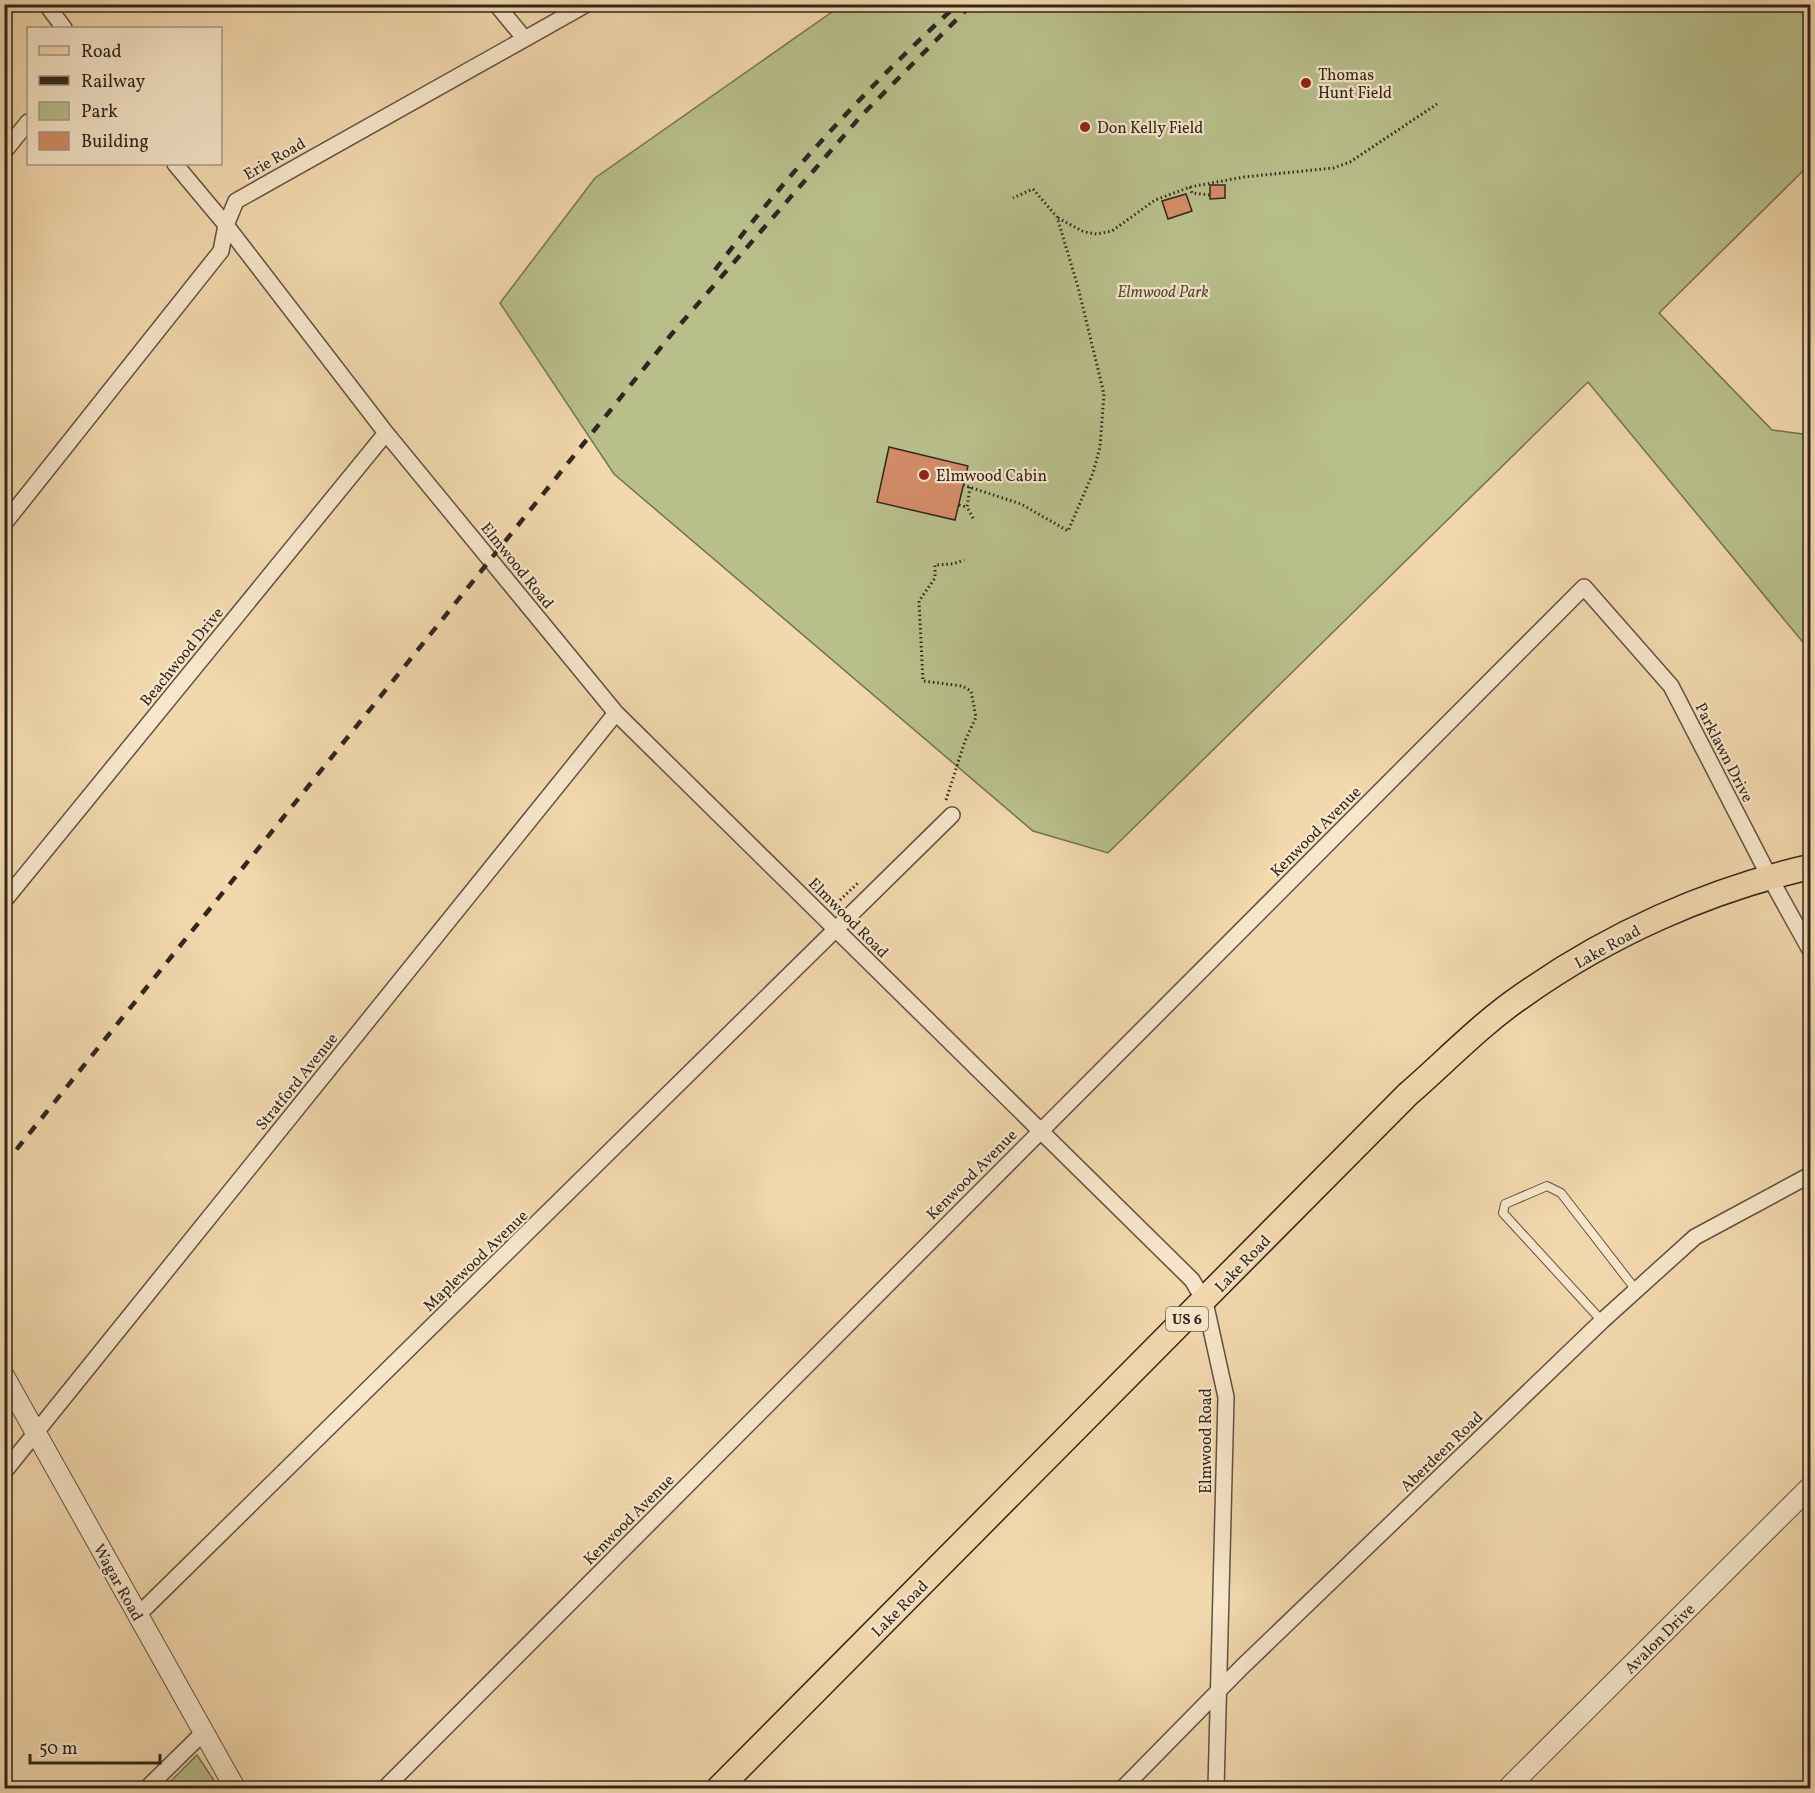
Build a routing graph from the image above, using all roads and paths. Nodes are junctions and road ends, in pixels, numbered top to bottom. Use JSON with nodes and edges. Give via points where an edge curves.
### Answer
{"nodes":[{"id":1,"x":46,"y":4,"type":"edge"},
{"id":2,"x":496,"y":4,"type":"edge"},
{"id":3,"x":586,"y":4,"type":"edge"},
{"id":4,"x":63,"y":27,"type":"edge"},
{"id":5,"x":524,"y":38,"type":"junction"},
{"id":6,"x":1437,"y":104,"type":"dead end"},
{"id":7,"x":27,"y":123,"type":"edge"},
{"id":8,"x":4,"y":152,"type":"edge"},
{"id":9,"x":176,"y":165,"type":"edge"},
{"id":10,"x":1190,"y":187,"type":"junction"},
{"id":11,"x":1210,"y":195,"type":"dead end"},
{"id":12,"x":1013,"y":198,"type":"dead end"},
{"id":13,"x":1057,"y":217,"type":"junction"},
{"id":14,"x":226,"y":225,"type":"junction"},
{"id":15,"x":386,"y":433,"type":"junction"},
{"id":16,"x":963,"y":485,"type":"dead end"},
{"id":17,"x":970,"y":487,"type":"junction"},
{"id":18,"x":959,"y":505,"type":"dead end"},
{"id":19,"x":967,"y":507,"type":"junction"},
{"id":20,"x":974,"y":520,"type":"dead end"},
{"id":21,"x":4,"y":524,"type":"edge"},
{"id":22,"x":964,"y":560,"type":"dead end"},
{"id":23,"x":1584,"y":587,"type":"joint"},
{"id":24,"x":616,"y":712,"type":"junction"},
{"id":25,"x":947,"y":810,"type":"joint"},
{"id":26,"x":1810,"y":867,"type":"edge"},
{"id":27,"x":1769,"y":876,"type":"junction"},
{"id":28,"x":862,"y":881,"type":"dead end"},
{"id":29,"x":4,"y":902,"type":"edge"},
{"id":30,"x":836,"y":904,"type":"dead end"},
{"id":31,"x":837,"y":930,"type":"junction"},
{"id":32,"x":1810,"y":950,"type":"edge"},
{"id":33,"x":1038,"y":1132,"type":"junction"},
{"id":34,"x":1810,"y":1175,"type":"edge"},
{"id":35,"x":1636,"y":1290,"type":"junction"},
{"id":36,"x":1205,"y":1302,"type":"junction"},
{"id":37,"x":1602,"y":1321,"type":"junction"},
{"id":38,"x":4,"y":1376,"type":"edge"},
{"id":39,"x":36,"y":1434,"type":"junction"},
{"id":40,"x":4,"y":1472,"type":"edge"},
{"id":41,"x":1810,"y":1487,"type":"edge"},
{"id":42,"x":138,"y":1615,"type":"junction"},
{"id":43,"x":1218,"y":1692,"type":"junction"},
{"id":44,"x":203,"y":1733,"type":"junction"},
{"id":45,"x":147,"y":1788,"type":"edge"},
{"id":46,"x":235,"y":1788,"type":"edge"},
{"id":47,"x":385,"y":1788,"type":"edge"},
{"id":48,"x":719,"y":1788,"type":"edge"},
{"id":49,"x":1123,"y":1788,"type":"edge"},
{"id":50,"x":1216,"y":1788,"type":"edge"},
{"id":51,"x":1508,"y":1788,"type":"edge"}],
"edges":[{"from":1,"to":4,"type":"street"},
{"from":2,"to":5,"type":"street"},
{"from":3,"to":5,"type":"street","name":"Erie Road"},
{"from":5,"to":14,"type":"street","name":"Erie Road","via":[[236,201]]},
{"from":6,"to":10,"type":"path","via":[[1341,165]]},
{"from":7,"to":8,"type":"street"},
{"from":9,"to":14,"type":"street","name":"Elmwood Road"},
{"from":10,"to":11,"type":"path","via":[[1192,194]]},
{"from":10,"to":13,"type":"path","via":[[1155,200],[1112,231],[1084,232]]},
{"from":12,"to":13,"type":"path","via":[[1033,189]]},
{"from":13,"to":17,"type":"path","via":[[1104,394],[1100,447],[1093,473],[1068,531],[1021,504]]},
{"from":14,"to":15,"type":"street","name":"Elmwood Road"},
{"from":14,"to":21,"type":"street","name":"Erie Road","via":[[221,251]]},
{"from":15,"to":24,"type":"street","name":"Elmwood Road"},
{"from":15,"to":29,"type":"street","name":"Beachwood Drive"},
{"from":16,"to":17,"type":"path"},
{"from":17,"to":19,"type":"path"},
{"from":18,"to":19,"type":"path"},
{"from":19,"to":20,"type":"path"},
{"from":22,"to":25,"type":"path","via":[[935,565],[935,578],[919,601],[923,681],[962,686],[971,691],[976,717],[964,741]]},
{"from":23,"to":27,"type":"street","name":"Parklawn Drive","via":[[1671,686]]},
{"from":23,"to":33,"type":"street","name":"Kenwood Avenue"},
{"from":24,"to":31,"type":"street","name":"Elmwood Road"},
{"from":24,"to":39,"type":"street","name":"Stratford Avenue"},
{"from":25,"to":31,"type":"street","name":"Maplewood Avenue"},
{"from":26,"to":27,"type":"main road","name":"Lake Road","number":"US 6"},
{"from":27,"to":32,"type":"street","name":"Parklawn Drive"},
{"from":27,"to":36,"type":"main road","name":"Lake Road","number":"US 6","via":[[1668,913],[1583,957],[1521,997],[1408,1094]]},
{"from":28,"to":30,"type":"path"},
{"from":31,"to":33,"type":"street","name":"Elmwood Road"},
{"from":31,"to":42,"type":"street","name":"Maplewood Avenue"},
{"from":33,"to":36,"type":"street","name":"Elmwood Road","via":[[1192,1280]]},
{"from":33,"to":47,"type":"street","name":"Kenwood Avenue"},
{"from":34,"to":35,"type":"street","name":"Aberdeen Road","via":[[1695,1237]]},
{"from":35,"to":37,"type":"street","name":"Aberdeen Road"},
{"from":35,"to":37,"type":"lane","via":[[1561,1193],[1547,1186],[1505,1204],[1503,1213]]},
{"from":36,"to":43,"type":"street","name":"Elmwood Road","via":[[1226,1397]]},
{"from":36,"to":48,"type":"main road","name":"Lake Road","number":"US 6"},
{"from":37,"to":43,"type":"street","name":"Aberdeen Road"},
{"from":38,"to":39,"type":"street","name":"Wagar Road"},
{"from":39,"to":40,"type":"street","name":"Stratford Avenue"},
{"from":39,"to":42,"type":"street","name":"Wagar Road"},
{"from":41,"to":51,"type":"street","name":"Avalon Drive"},
{"from":42,"to":44,"type":"street","name":"Wagar Road"},
{"from":43,"to":49,"type":"street","name":"Aberdeen Road"},
{"from":43,"to":50,"type":"street","name":"Elmwood Road"},
{"from":44,"to":45,"type":"street"},
{"from":44,"to":46,"type":"street","name":"Wagar Road"}]}
